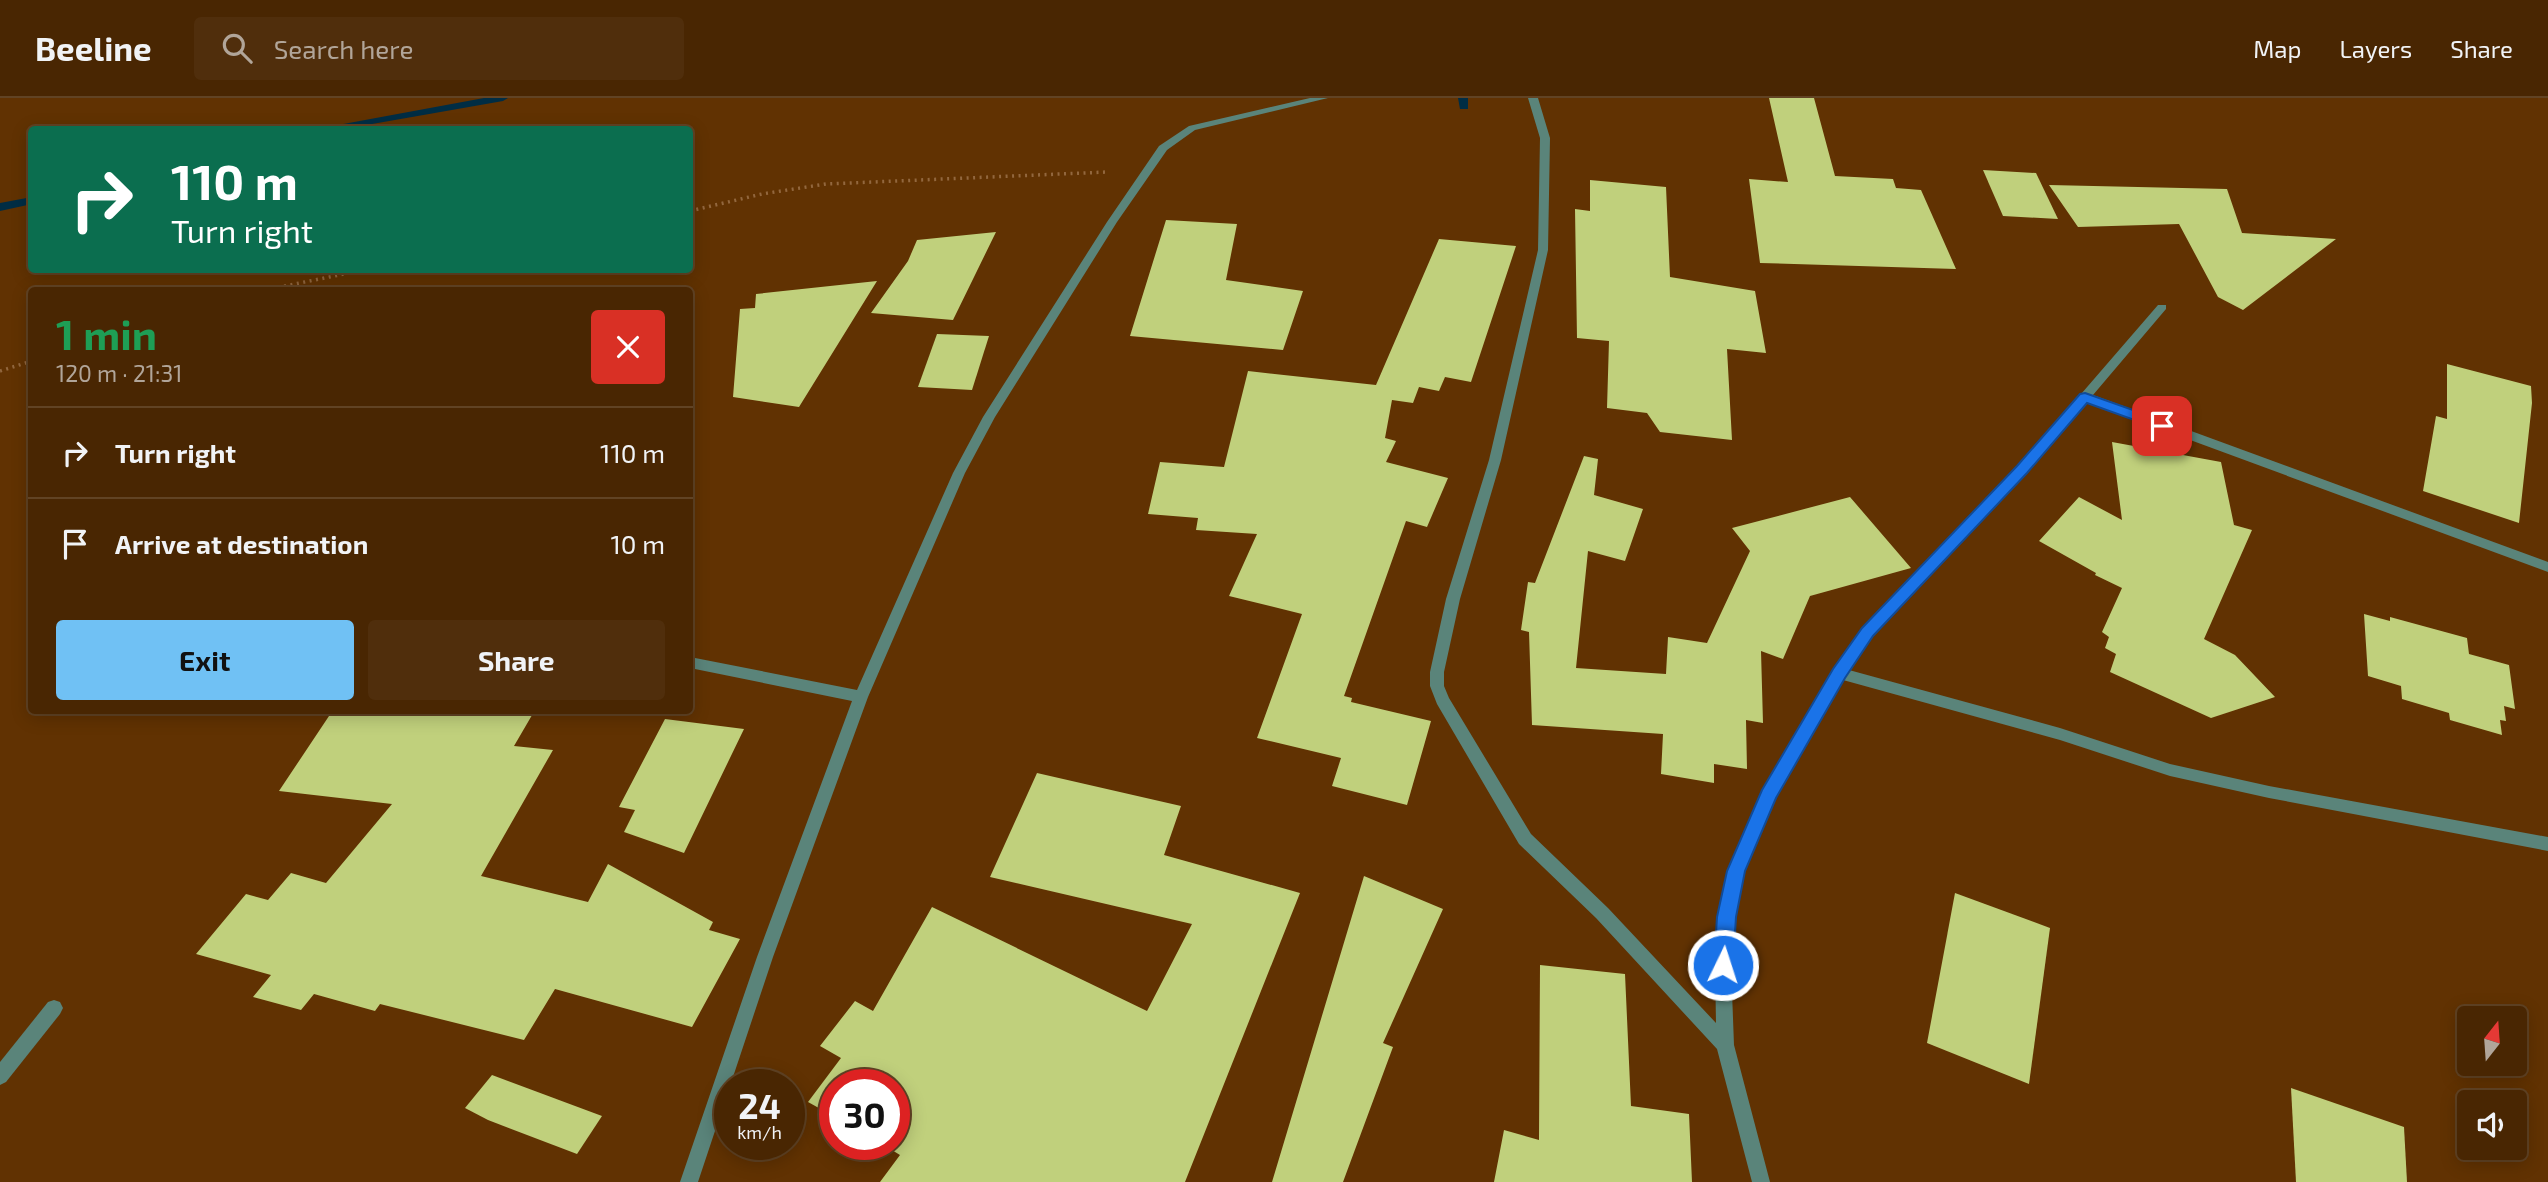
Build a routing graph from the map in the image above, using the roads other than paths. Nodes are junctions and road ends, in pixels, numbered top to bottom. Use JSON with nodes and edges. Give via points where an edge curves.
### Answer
{"nodes":[{"id":1,"x":1323,"y":98,"type":"edge"},
{"id":2,"x":1532,"y":98,"type":"edge"},
{"id":3,"x":2162,"y":307,"type":"dead end"},
{"id":4,"x":2085,"y":397,"type":"junction"},
{"id":5,"x":2548,"y":567,"type":"edge"},
{"id":6,"x":693,"y":663,"type":"edge"},
{"id":7,"x":1839,"y":673,"type":"junction"},
{"id":8,"x":861,"y":697,"type":"junction"},
{"id":9,"x":2548,"y":844,"type":"edge"},
{"id":10,"x":54,"y":1008,"type":"dead end"},
{"id":11,"x":1725,"y":1045,"type":"junction"},
{"id":12,"x":0,"y":1076,"type":"edge"},
{"id":13,"x":689,"y":1182,"type":"edge"},
{"id":14,"x":1761,"y":1182,"type":"edge"}],
"edges":[{"from":1,"to":8,"type":"street","via":[[1192,128],[1163,148],[989,417],[959,472]]},
{"from":2,"to":11,"type":"street","via":[[1545,138],[1543,250],[1495,460],[1453,599],[1437,686],[1525,839],[1602,913]]},
{"from":3,"to":4,"type":"street"},
{"from":4,"to":5,"type":"street"},
{"from":4,"to":7,"type":"street","via":[[1868,632]]},
{"from":6,"to":8,"type":"street"},
{"from":7,"to":9,"type":"street","via":[[2060,734],[2170,770]]},
{"from":7,"to":11,"type":"street","via":[[1768,795],[1736,871],[1726,917]]},
{"from":8,"to":13,"type":"street","via":[[765,957]]},
{"from":10,"to":12,"type":"street"},
{"from":11,"to":14,"type":"street"}]}
